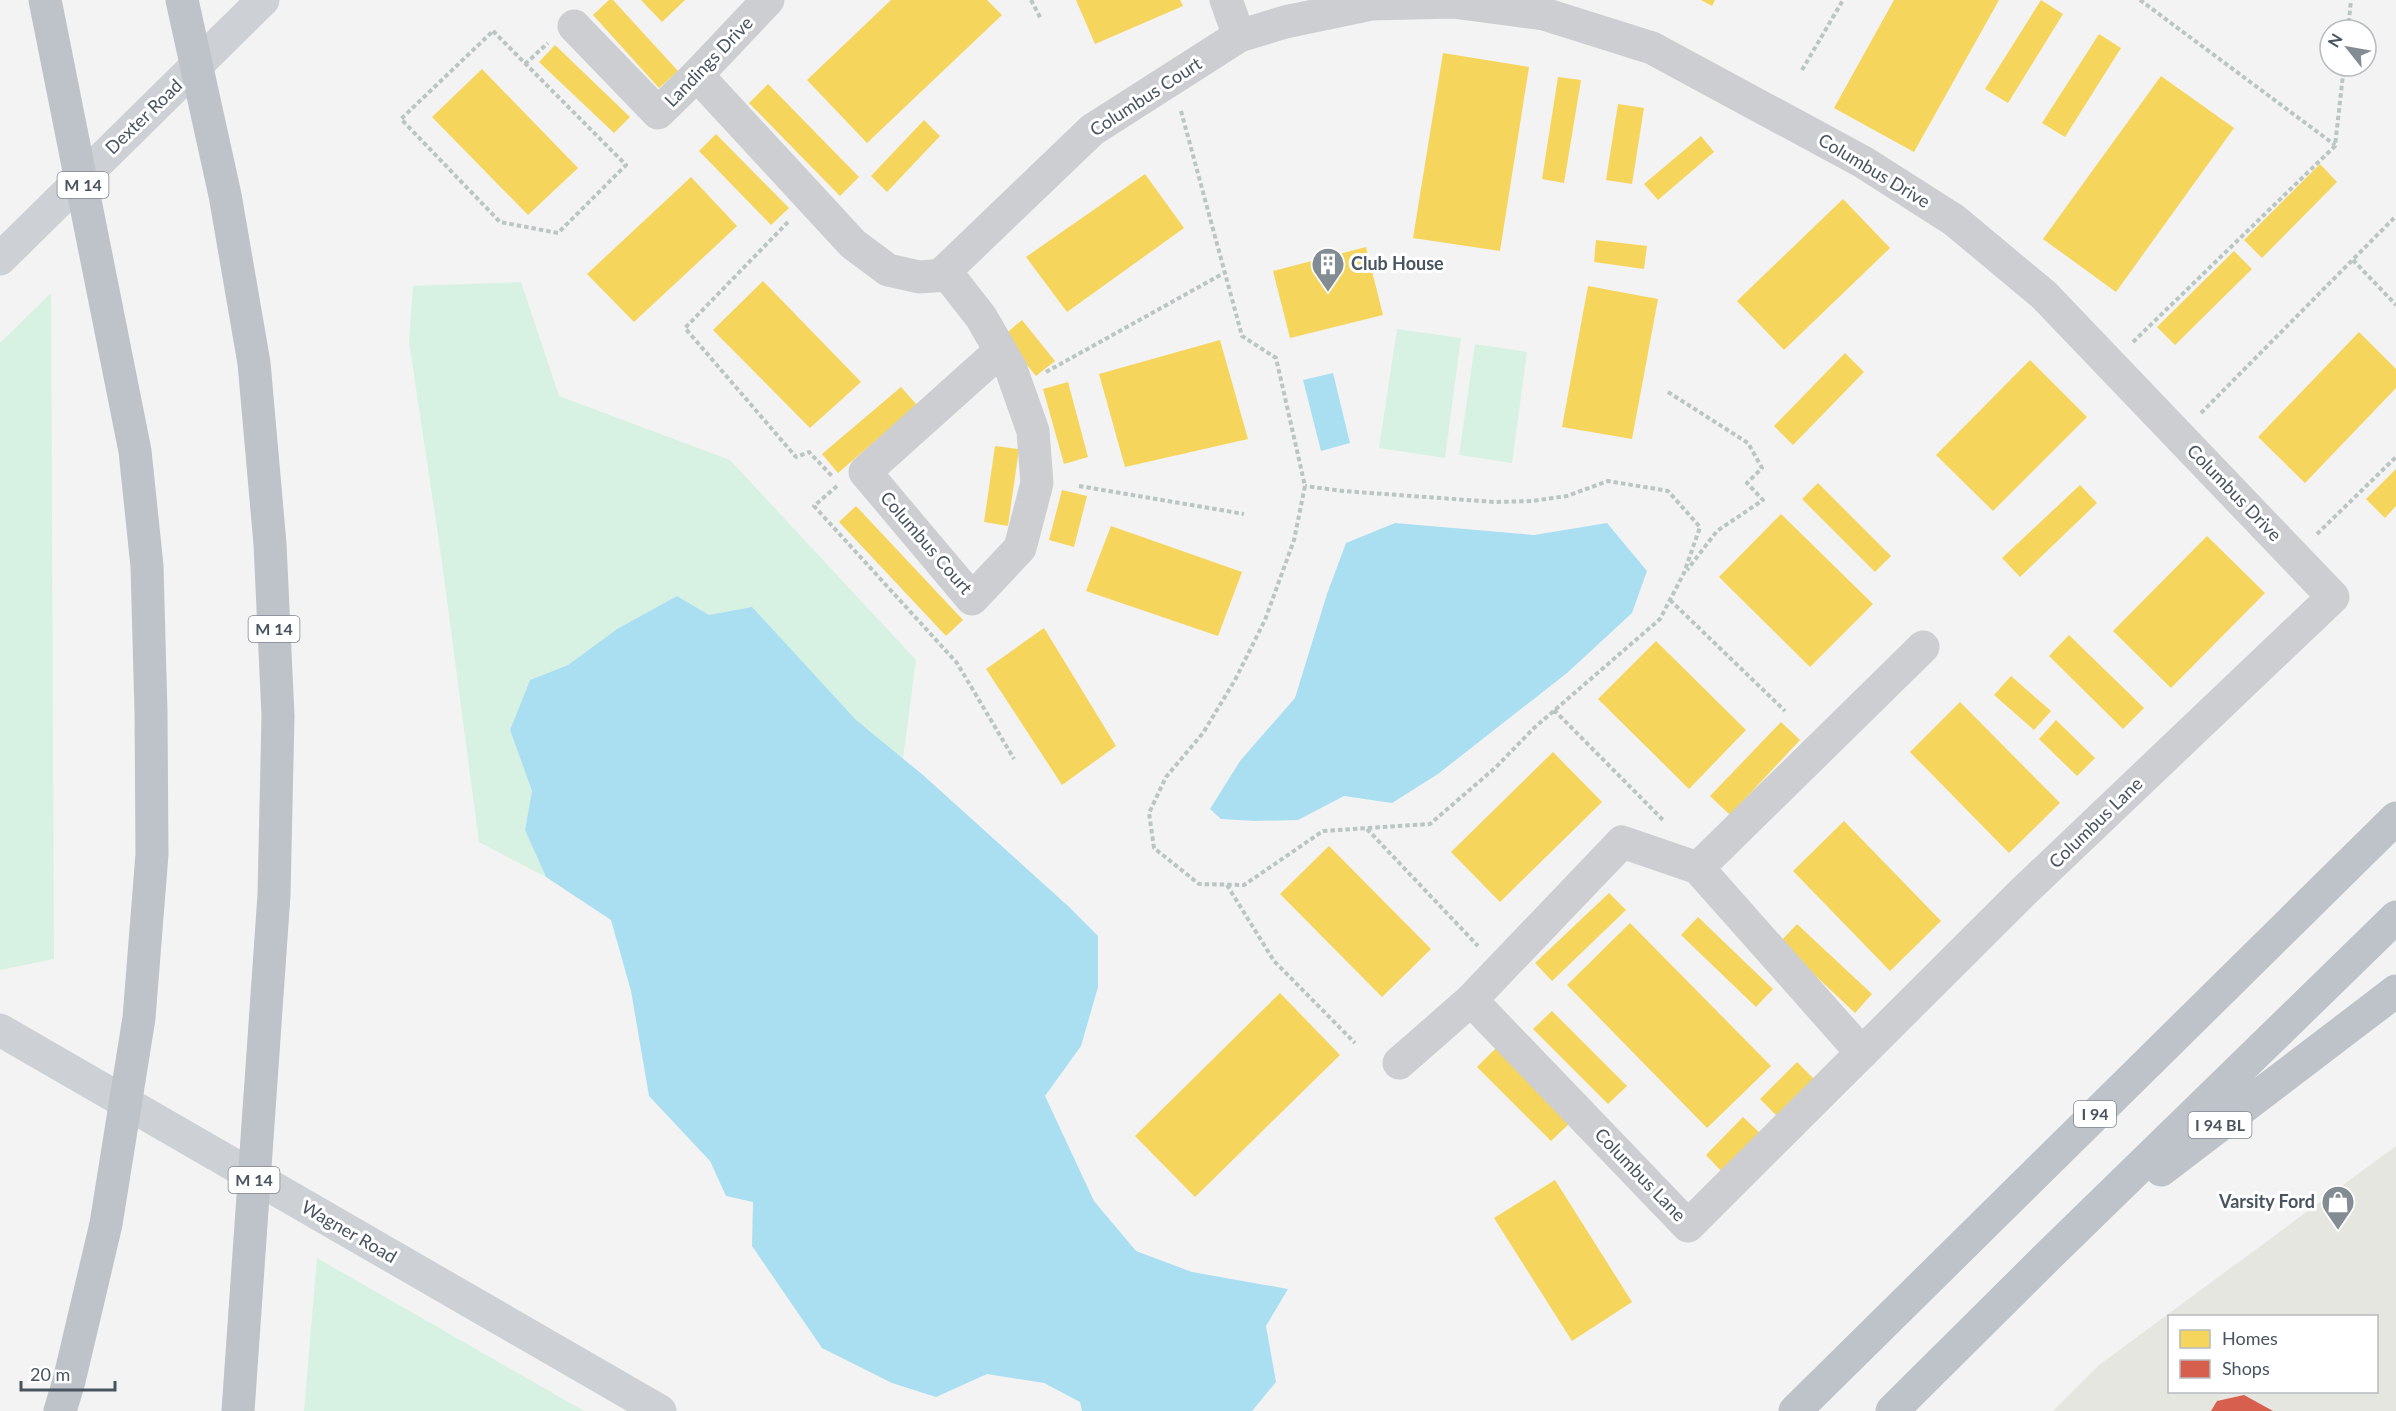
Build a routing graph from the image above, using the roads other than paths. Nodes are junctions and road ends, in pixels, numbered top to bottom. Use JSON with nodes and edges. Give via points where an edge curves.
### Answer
{"nodes":[{"id":1,"x":45,"y":0,"type":"edge"},
{"id":2,"x":182,"y":0,"type":"edge"},
{"id":3,"x":263,"y":0,"type":"edge"},
{"id":4,"x":768,"y":0,"type":"edge"},
{"id":5,"x":1226,"y":0,"type":"edge"},
{"id":6,"x":1280,"y":11,"type":"edge"},
{"id":7,"x":574,"y":26,"type":"dead end"},
{"id":8,"x":1239,"y":36,"type":"junction"},
{"id":9,"x":698,"y":75,"type":"junction"},
{"id":10,"x":4,"y":255,"type":"edge"},
{"id":11,"x":945,"y":271,"type":"junction"},
{"id":12,"x":1000,"y":351,"type":"junction"},
{"id":13,"x":2333,"y":597,"type":"joint"},
{"id":14,"x":1923,"y":647,"type":"dead end"},
{"id":15,"x":2396,"y":818,"type":"edge"},
{"id":16,"x":1698,"y":868,"type":"junction"},
{"id":17,"x":2396,"y":917,"type":"edge"},
{"id":18,"x":2396,"y":991,"type":"edge"},
{"id":19,"x":1471,"y":1000,"type":"junction"},
{"id":20,"x":0,"y":1030,"type":"edge"},
{"id":21,"x":1862,"y":1053,"type":"junction"},
{"id":22,"x":1399,"y":1063,"type":"dead end"},
{"id":23,"x":2045,"y":1259,"type":"junction"},
{"id":24,"x":60,"y":1411,"type":"edge"},
{"id":25,"x":238,"y":1411,"type":"edge"},
{"id":26,"x":660,"y":1411,"type":"edge"},
{"id":27,"x":1795,"y":1411,"type":"edge"},
{"id":28,"x":1892,"y":1411,"type":"edge"}],
"edges":[{"from":1,"to":24,"type":"highway","number":"M 14","via":[[135,451],[147,566],[151,725],[152,854],[139,1018],[106,1224]]},
{"from":2,"to":25,"type":"highway","number":"M 14","via":[[225,195],[254,363],[270,544],[278,705],[274,895]]},
{"from":3,"to":10,"type":"main road","name":"Dexter Road"},
{"from":4,"to":9,"type":"street","name":"Landings Drive"},
{"from":5,"to":8,"type":"street"},
{"from":6,"to":8,"type":"street","name":"Columbus Court"},
{"from":6,"to":13,"type":"street","name":"Columbus Drive","via":[[1453,2],[1544,14],[1652,48],[1780,115],[1954,220],[2044,295]]},
{"from":7,"to":9,"type":"street","name":"Landings Drive","via":[[658,113]]},
{"from":8,"to":11,"type":"street","name":"Columbus Court","via":[[1092,130]]},
{"from":9,"to":11,"type":"street","name":"Columbus Court","via":[[853,244],[888,270],[919,278],[947,275]]},
{"from":11,"to":12,"type":"street","name":"Columbus Court","via":[[981,317]]},
{"from":12,"to":12,"type":"street","name":"Columbus Court","via":[[1011,369],[1033,431],[1037,483],[1020,548],[972,598],[865,472]]},
{"from":13,"to":21,"type":"street","name":"Columbus Lane","via":[[2022,893]]},
{"from":14,"to":16,"type":"street"},
{"from":15,"to":27,"type":"highway","number":"I 94"},
{"from":16,"to":19,"type":"street","via":[[1622,842]]},
{"from":16,"to":21,"type":"street"},
{"from":17,"to":23,"type":"highway"},
{"from":18,"to":23,"type":"highway","number":"I 94 BL"},
{"from":19,"to":21,"type":"street","name":"Columbus Lane","via":[[1688,1226]]},
{"from":19,"to":22,"type":"street"},
{"from":20,"to":26,"type":"main road","name":"Wagner Road"},
{"from":23,"to":28,"type":"highway"}]}
